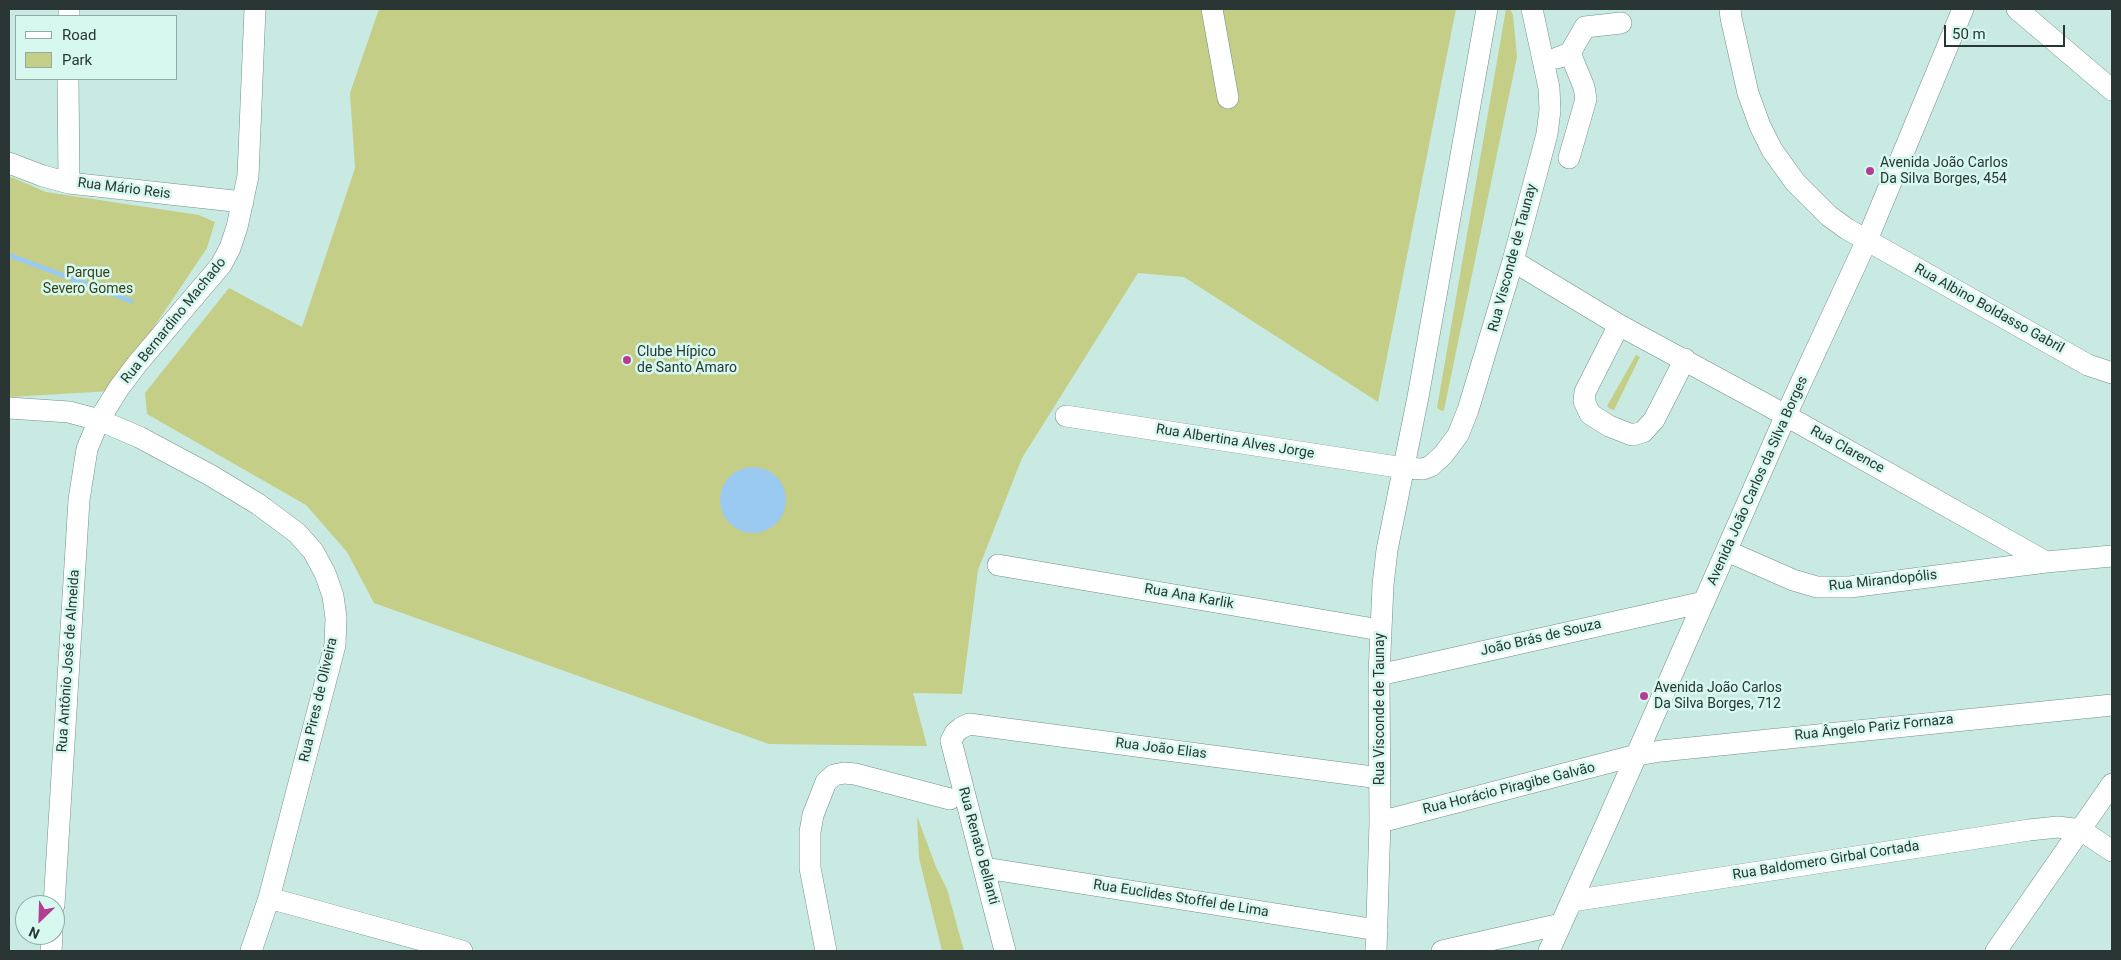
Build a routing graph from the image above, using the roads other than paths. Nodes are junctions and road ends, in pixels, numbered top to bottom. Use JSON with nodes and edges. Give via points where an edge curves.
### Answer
{"nodes":[{"id":1,"x":255,"y":9,"type":"edge"},
{"id":2,"x":1212,"y":9,"type":"edge"},
{"id":3,"x":1487,"y":9,"type":"edge"},
{"id":4,"x":1532,"y":9,"type":"edge"},
{"id":5,"x":1730,"y":9,"type":"edge"},
{"id":6,"x":1963,"y":9,"type":"edge"},
{"id":7,"x":2017,"y":9,"type":"edge"},
{"id":8,"x":1621,"y":23,"type":"dead end"},
{"id":9,"x":1570,"y":53,"type":"junction"},
{"id":10,"x":1544,"y":62,"type":"junction"},
{"id":11,"x":68,"y":80,"type":"edge"},
{"id":12,"x":2112,"y":90,"type":"edge"},
{"id":13,"x":1228,"y":98,"type":"dead end"},
{"id":14,"x":1568,"y":158,"type":"dead end"},
{"id":15,"x":9,"y":163,"type":"edge"},
{"id":16,"x":69,"y":183,"type":"junction"},
{"id":17,"x":243,"y":202,"type":"junction"},
{"id":18,"x":1867,"y":240,"type":"junction"},
{"id":19,"x":1513,"y":261,"type":"junction"},
{"id":20,"x":1619,"y":325,"type":"junction"},
{"id":21,"x":1685,"y":359,"type":"junction"},
{"id":22,"x":2112,"y":373,"type":"edge"},
{"id":23,"x":9,"y":408,"type":"edge"},
{"id":24,"x":1786,"y":415,"type":"junction"},
{"id":25,"x":1066,"y":416,"type":"dead end"},
{"id":26,"x":99,"y":420,"type":"junction"},
{"id":27,"x":1404,"y":468,"type":"junction"},
{"id":28,"x":1727,"y":550,"type":"junction"},
{"id":29,"x":2112,"y":556,"type":"edge"},
{"id":30,"x":2046,"y":562,"type":"junction"},
{"id":31,"x":998,"y":564,"type":"dead end"},
{"id":32,"x":1704,"y":602,"type":"junction"},
{"id":33,"x":1380,"y":630,"type":"junction"},
{"id":34,"x":1379,"y":675,"type":"junction"},
{"id":35,"x":2112,"y":705,"type":"edge"},
{"id":36,"x":950,"y":741,"type":"joint"},
{"id":37,"x":1637,"y":755,"type":"junction"},
{"id":38,"x":1380,"y":778,"type":"junction"},
{"id":39,"x":2112,"y":784,"type":"edge"},
{"id":40,"x":950,"y":799,"type":"dead end"},
{"id":41,"x":1380,"y":822,"type":"junction"},
{"id":42,"x":2081,"y":830,"type":"junction"},
{"id":43,"x":2112,"y":851,"type":"edge"},
{"id":44,"x":985,"y":868,"type":"junction"},
{"id":45,"x":55,"y":895,"type":"edge"},
{"id":46,"x":269,"y":898,"type":"junction"},
{"id":47,"x":1572,"y":901,"type":"junction"},
{"id":48,"x":1561,"y":924,"type":"junction"},
{"id":49,"x":1376,"y":930,"type":"junction"},
{"id":50,"x":453,"y":950,"type":"edge"},
{"id":51,"x":251,"y":951,"type":"edge"},
{"id":52,"x":826,"y":951,"type":"edge"},
{"id":53,"x":1005,"y":951,"type":"edge"},
{"id":54,"x":1376,"y":951,"type":"edge"},
{"id":55,"x":1442,"y":951,"type":"edge"},
{"id":56,"x":1549,"y":951,"type":"edge"},
{"id":57,"x":1996,"y":951,"type":"edge"}],
"edges":[{"from":1,"to":17,"type":"street","name":"Rua Bernardino Machado","via":[[248,176]]},
{"from":2,"to":13,"type":"street"},
{"from":3,"to":27,"type":"street","name":"Rua Visconde de Taunay"},
{"from":4,"to":10,"type":"street","name":"Rua Visconde de Taunay"},
{"from":5,"to":18,"type":"street","name":"Rua Albino Boldasso Gabril","via":[[1748,93],[1772,150],[1795,182],[1829,216]]},
{"from":6,"to":18,"type":"street","name":"Avenida João Carlos da Silva Borges"},
{"from":7,"to":12,"type":"street"},
{"from":8,"to":9,"type":"street","via":[[1585,27]]},
{"from":9,"to":10,"type":"street"},
{"from":9,"to":14,"type":"street","via":[[1586,99]]},
{"from":10,"to":19,"type":"street","name":"Rua Visconde de Taunay","via":[[1549,102],[1547,134]]},
{"from":11,"to":16,"type":"street"},
{"from":15,"to":16,"type":"street","name":"Rua Mário Reis"},
{"from":16,"to":17,"type":"street","name":"Rua Mário Reis"},
{"from":17,"to":26,"type":"street","name":"Rua Bernardino Machado","via":[[230,248],[221,265],[137,364]]},
{"from":18,"to":22,"type":"street","name":"Rua Albino Boldasso Gabril","via":[[2088,365]]},
{"from":18,"to":24,"type":"street","name":"Avenida João Carlos da Silva Borges"},
{"from":19,"to":20,"type":"street","name":"Rua Clarence"},
{"from":19,"to":27,"type":"street","name":"Rua Visconde de Taunay","via":[[1458,435],[1432,466]]},
{"from":20,"to":21,"type":"street","name":"Rua Clarence"},
{"from":20,"to":21,"type":"street","via":[[1588,385],[1584,401],[1590,414],[1609,426],[1632,435],[1643,432],[1654,420]]},
{"from":21,"to":24,"type":"street","name":"Rua Clarence"},
{"from":23,"to":26,"type":"street","name":"Rua Pires de Oliveira","via":[[69,412]]},
{"from":24,"to":28,"type":"street","name":"Avenida João Carlos da Silva Borges"},
{"from":24,"to":30,"type":"street","name":"Rua Clarence"},
{"from":25,"to":27,"type":"street","name":"Rua Albertina Alves Jorge"},
{"from":26,"to":45,"type":"street","name":"Rua Antônio José de Almeida","via":[[87,449],[80,490]]},
{"from":26,"to":46,"type":"street","name":"Rua Pires de Oliveira","via":[[210,474],[258,504],[297,533],[313,551],[325,573],[333,596],[335,645]]},
{"from":27,"to":33,"type":"street","name":"Rua Visconde de Taunay","via":[[1387,550]]},
{"from":28,"to":30,"type":"street","name":"Rua Mirandopólis","via":[[1792,580],[1823,587],[1850,587]]},
{"from":28,"to":32,"type":"street","name":"Avenida João Carlos da Silva Borges"},
{"from":29,"to":30,"type":"street"},
{"from":31,"to":33,"type":"street","name":"Rua Ana Karlik"},
{"from":32,"to":34,"type":"street","name":"João Brás de Souza"},
{"from":32,"to":37,"type":"street","name":"Avenida João Carlos da Silva Borges"},
{"from":33,"to":34,"type":"street","name":"Rua Visconde de Taunay"},
{"from":34,"to":38,"type":"street","name":"Rua Visconde de Taunay"},
{"from":35,"to":37,"type":"street","name":"Rua Ângelo Pariz Fornaza"},
{"from":36,"to":38,"type":"street","name":"Rua João Elias","via":[[955,733],[969,724]]},
{"from":36,"to":44,"type":"street","name":"Rua Renato Bellanti"},
{"from":37,"to":41,"type":"street","name":"Rua Horácio Piragibe Galvão"},
{"from":37,"to":47,"type":"street","name":"Avenida João Carlos da Silva Borges"},
{"from":38,"to":41,"type":"street","name":"Rua Visconde de Taunay"},
{"from":39,"to":42,"type":"street"},
{"from":40,"to":52,"type":"street","via":[[855,774],[834,775],[826,782],[813,814],[810,850],[810,868]]},
{"from":41,"to":49,"type":"street","name":"Rua Visconde de Taunay"},
{"from":42,"to":43,"type":"street"},
{"from":42,"to":47,"type":"street","name":"Rua Baldomero Girbal Cortada","via":[[2058,827],[2029,830]]},
{"from":42,"to":57,"type":"street"},
{"from":44,"to":49,"type":"street","name":"Rua Euclides Stoffel de Lima"},
{"from":44,"to":53,"type":"street","name":"Rua Renato Bellanti"},
{"from":46,"to":50,"type":"street"},
{"from":46,"to":51,"type":"street","name":"Rua Pires de Oliveira"},
{"from":47,"to":48,"type":"street","name":"Avenida João Carlos da Silva Borges"},
{"from":48,"to":55,"type":"street"},
{"from":48,"to":56,"type":"street","name":"Avenida João Carlos da Silva Borges"},
{"from":49,"to":54,"type":"street","name":"Rua Visconde de Taunay"}]}
